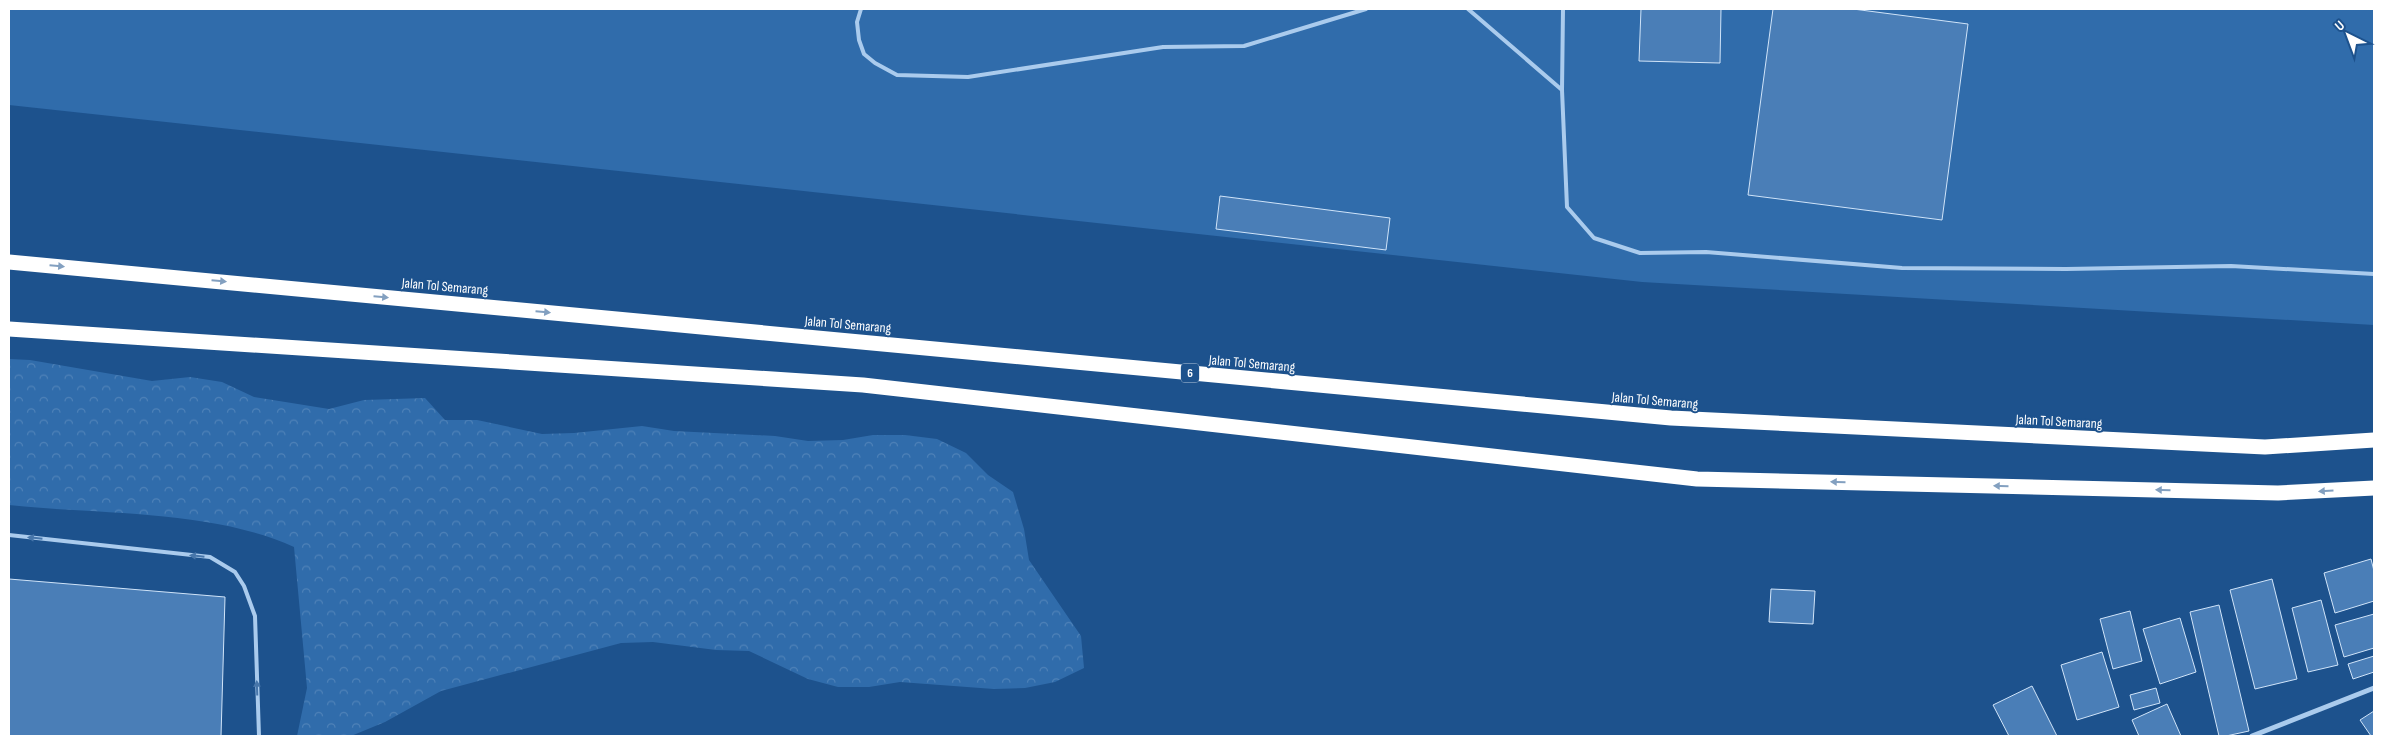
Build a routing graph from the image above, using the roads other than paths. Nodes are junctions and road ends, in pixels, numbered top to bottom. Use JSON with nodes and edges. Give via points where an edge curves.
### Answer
{"nodes":[{"id":1,"x":861,"y":9,"type":"edge"},
{"id":2,"x":1366,"y":9,"type":"edge"},
{"id":3,"x":1468,"y":9,"type":"edge"},
{"id":4,"x":1563,"y":9,"type":"edge"},
{"id":5,"x":1562,"y":90,"type":"junction"},
{"id":6,"x":9,"y":262,"type":"edge"},
{"id":7,"x":2374,"y":274,"type":"edge"},
{"id":8,"x":9,"y":329,"type":"edge"},
{"id":9,"x":2374,"y":440,"type":"edge"},
{"id":10,"x":2374,"y":488,"type":"edge"},
{"id":11,"x":9,"y":535,"type":"edge"},
{"id":12,"x":2374,"y":688,"type":"edge"},
{"id":13,"x":258,"y":736,"type":"edge"},
{"id":14,"x":2252,"y":736,"type":"edge"}],
"edges":[{"from":1,"to":2,"type":"lane","via":[[857,22],[859,40],[864,54],[875,63],[897,75],[968,77],[1163,47],[1244,46]]},
{"from":3,"to":5,"type":"lane"},
{"from":4,"to":5,"type":"lane"},
{"from":5,"to":7,"type":"lane","via":[[1567,207],[1594,238],[1640,253],[1706,252],[1902,268],[2231,266]]},
{"from":6,"to":9,"type":"highway","name":"Jalan Tol Semarang","number":"6","one_way":true,"via":[[1671,418],[2265,447]]},
{"from":10,"to":8,"type":"highway","one_way":true,"via":[[2278,493],[1697,479],[863,385]]},
{"from":13,"to":11,"type":"lane","one_way":true,"via":[[255,616],[235,572],[210,557]]},
{"from":12,"to":14,"type":"street"}]}
